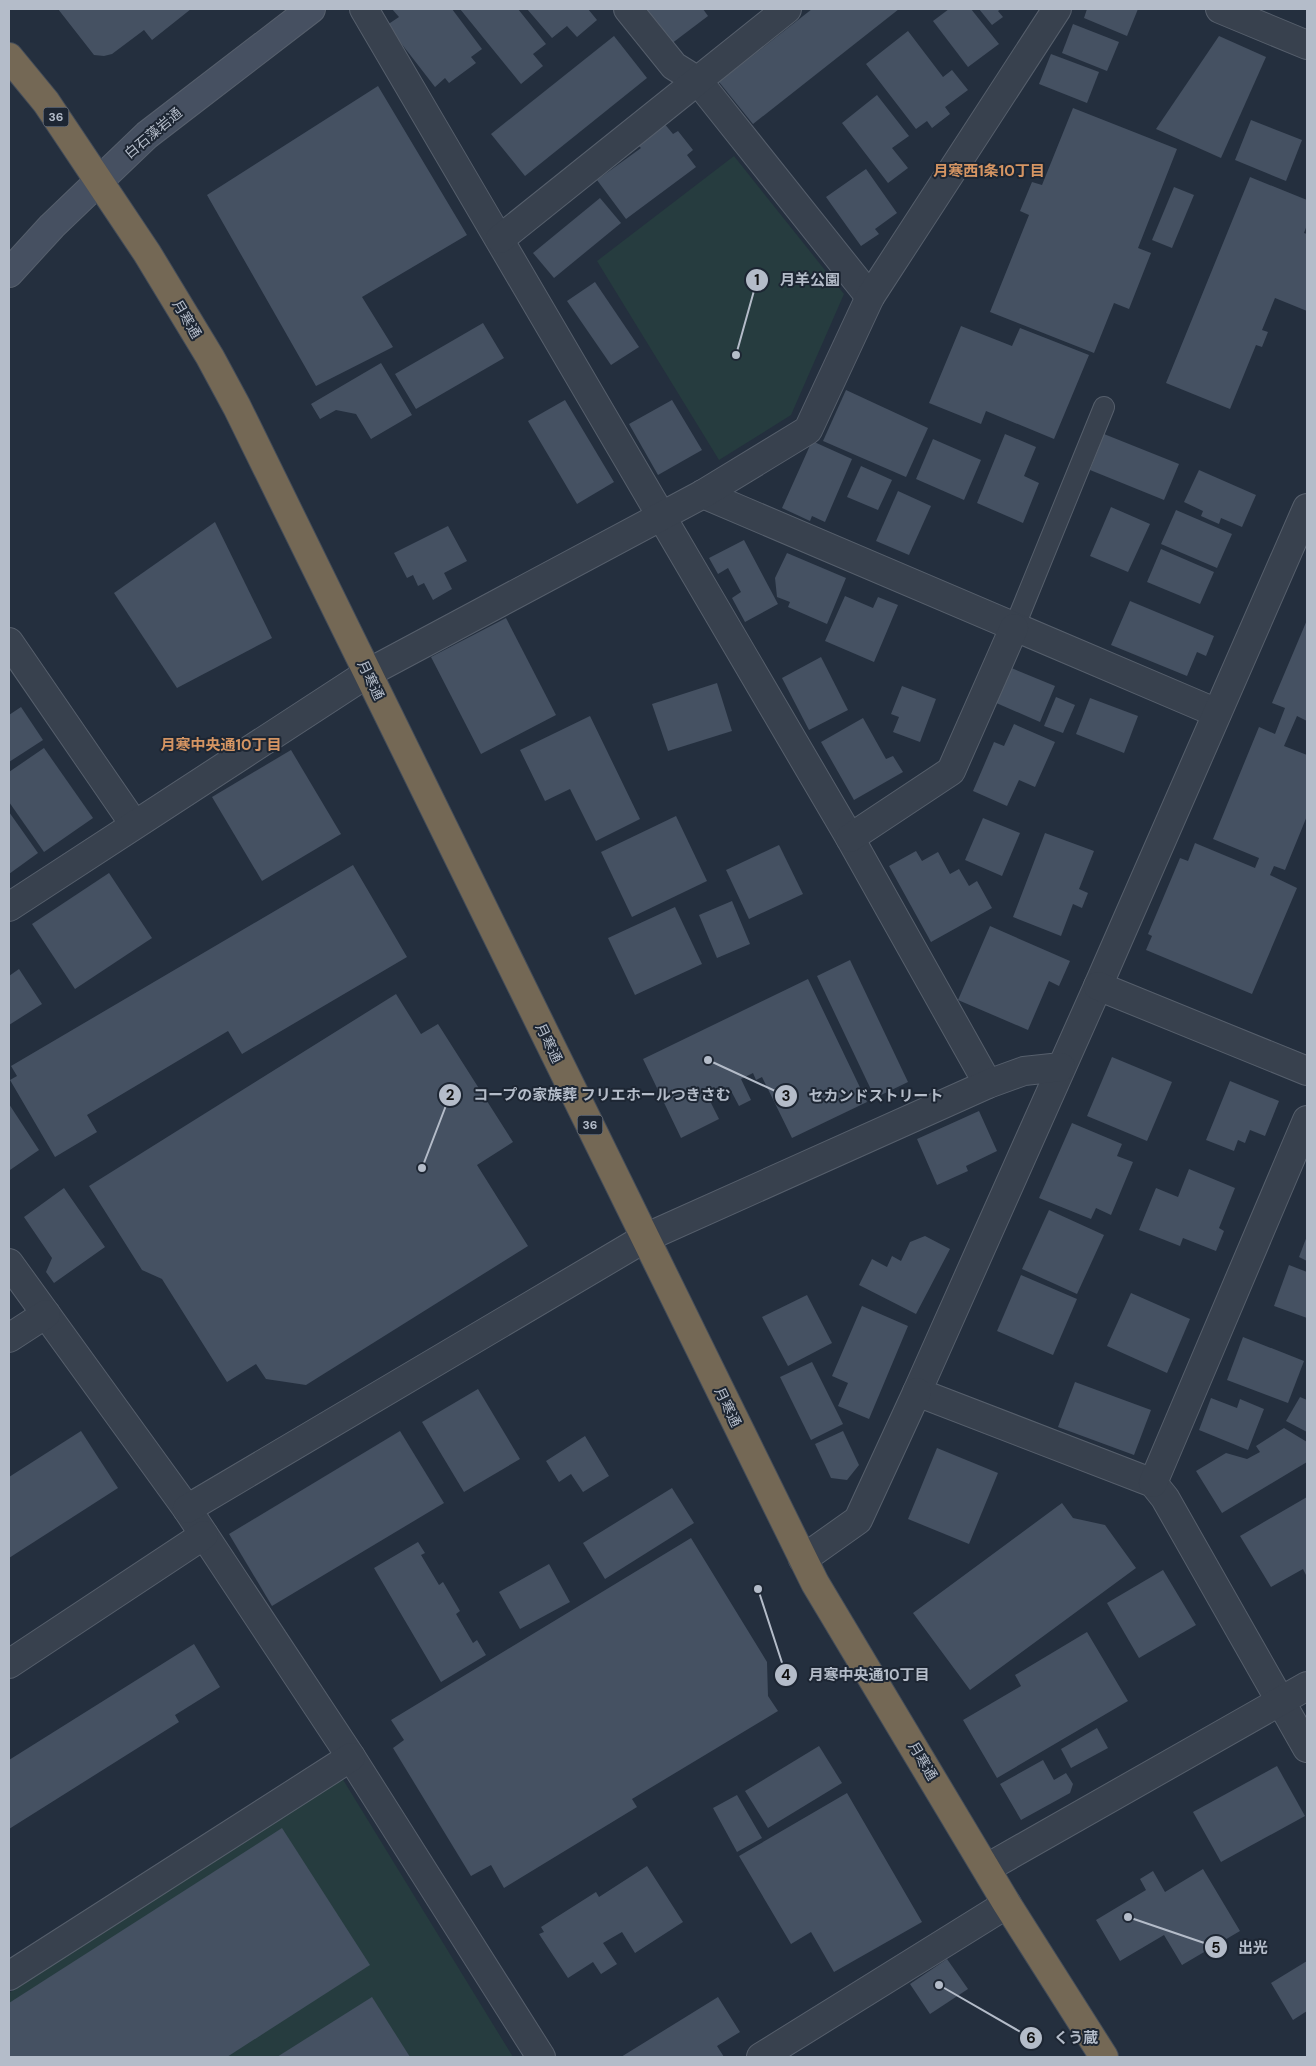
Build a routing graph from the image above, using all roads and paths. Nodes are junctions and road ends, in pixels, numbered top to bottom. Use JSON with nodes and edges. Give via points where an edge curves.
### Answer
{"nodes":[{"id":1,"x":311,"y":9,"type":"edge"},
{"id":2,"x":364,"y":9,"type":"edge"},
{"id":3,"x":628,"y":9,"type":"edge"},
{"id":4,"x":787,"y":9,"type":"edge"},
{"id":5,"x":1057,"y":9,"type":"edge"},
{"id":6,"x":1220,"y":9,"type":"edge"},
{"id":7,"x":1307,"y":45,"type":"edge"},
{"id":8,"x":9,"y":57,"type":"edge"},
{"id":9,"x":698,"y":81,"type":"junction"},
{"id":10,"x":98,"y":180,"type":"junction"},
{"id":11,"x":500,"y":239,"type":"junction"},
{"id":12,"x":9,"y":273,"type":"edge"},
{"id":13,"x":870,"y":297,"type":"junction"},
{"id":14,"x":1104,"y":407,"type":"dead end"},
{"id":15,"x":703,"y":494,"type":"junction"},
{"id":16,"x":1307,"y":508,"type":"edge"},
{"id":17,"x":660,"y":515,"type":"junction"},
{"id":18,"x":1014,"y":628,"type":"junction"},
{"id":19,"x":9,"y":642,"type":"edge"},
{"id":20,"x":368,"y":673,"type":"junction"},
{"id":21,"x":1218,"y":713,"type":"junction"},
{"id":22,"x":134,"y":824,"type":"junction"},
{"id":23,"x":850,"y":838,"type":"junction"},
{"id":24,"x":9,"y":907,"type":"edge"},
{"id":25,"x":1098,"y":986,"type":"junction"},
{"id":26,"x":1062,"y":1067,"type":"junction"},
{"id":27,"x":1307,"y":1071,"type":"edge"},
{"id":28,"x":988,"y":1084,"type":"junction"},
{"id":29,"x":1307,"y":1120,"type":"edge"},
{"id":30,"x":645,"y":1238,"type":"junction"},
{"id":31,"x":9,"y":1263,"type":"edge"},
{"id":32,"x":46,"y":1314,"type":"junction"},
{"id":33,"x":9,"y":1338,"type":"edge"},
{"id":34,"x":917,"y":1392,"type":"junction"},
{"id":35,"x":1153,"y":1483,"type":"junction"},
{"id":36,"x":188,"y":1509,"type":"junction"},
{"id":37,"x":204,"y":1535,"type":"junction"},
{"id":38,"x":803,"y":1559,"type":"junction"},
{"id":39,"x":9,"y":1664,"type":"edge"},
{"id":40,"x":1307,"y":1686,"type":"edge"},
{"id":41,"x":1281,"y":1702,"type":"junction"},
{"id":42,"x":1307,"y":1748,"type":"edge"},
{"id":43,"x":351,"y":1757,"type":"junction"},
{"id":44,"x":987,"y":1868,"type":"junction"},
{"id":45,"x":1007,"y":1904,"type":"junction"},
{"id":46,"x":9,"y":1976,"type":"edge"},
{"id":47,"x":1098,"y":2055,"type":"edge"},
{"id":48,"x":541,"y":2057,"type":"edge"},
{"id":49,"x":761,"y":2057,"type":"edge"}],
"edges":[{"from":1,"to":10,"type":"main road","name":"白石藻岩通","via":[[147,135]]},
{"from":2,"to":11,"type":"street"},
{"from":3,"to":9,"type":"street","via":[[674,66]]},
{"from":4,"to":9,"type":"street"},
{"from":5,"to":13,"type":"street"},
{"from":6,"to":7,"type":"street"},
{"from":8,"to":10,"type":"highway","name":"月寒通","number":"36","via":[[46,102]]},
{"from":9,"to":11,"type":"street"},
{"from":9,"to":13,"type":"street"},
{"from":10,"to":12,"type":"main road","name":"白石藻岩通"},
{"from":10,"to":20,"type":"highway","name":"月寒通","number":"36","via":[[210,357]]},
{"from":11,"to":17,"type":"street"},
{"from":13,"to":15,"type":"street","via":[[808,430]]},
{"from":14,"to":18,"type":"lane"},
{"from":15,"to":17,"type":"street"},
{"from":15,"to":18,"type":"street"},
{"from":16,"to":21,"type":"street"},
{"from":17,"to":20,"type":"street"},
{"from":17,"to":23,"type":"street"},
{"from":18,"to":21,"type":"street"},
{"from":18,"to":23,"type":"street","via":[[951,770]]},
{"from":19,"to":22,"type":"street"},
{"from":20,"to":22,"type":"street"},
{"from":20,"to":30,"type":"highway","name":"月寒通","number":"36"},
{"from":21,"to":25,"type":"street"},
{"from":22,"to":24,"type":"street"},
{"from":23,"to":28,"type":"street"},
{"from":25,"to":26,"type":"street"},
{"from":25,"to":27,"type":"street"},
{"from":26,"to":28,"type":"street","via":[[1024,1071]]},
{"from":26,"to":34,"type":"street"},
{"from":28,"to":30,"type":"street"},
{"from":29,"to":35,"type":"street"},
{"from":30,"to":36,"type":"street"},
{"from":30,"to":38,"type":"highway","name":"月寒通","number":"36"},
{"from":31,"to":32,"type":"street"},
{"from":32,"to":33,"type":"street"},
{"from":32,"to":36,"type":"street"},
{"from":34,"to":35,"type":"street"},
{"from":34,"to":38,"type":"street","via":[[858,1520]]},
{"from":35,"to":41,"type":"street","via":[[1165,1498]]},
{"from":36,"to":37,"type":"street"},
{"from":37,"to":39,"type":"street"},
{"from":37,"to":43,"type":"street"},
{"from":38,"to":44,"type":"highway","name":"月寒通","number":"36"},
{"from":40,"to":41,"type":"street"},
{"from":41,"to":42,"type":"street"},
{"from":41,"to":44,"type":"street"},
{"from":43,"to":46,"type":"street"},
{"from":43,"to":48,"type":"street"},
{"from":44,"to":45,"type":"highway","name":"月寒通","number":"36"},
{"from":45,"to":47,"type":"highway","name":"月寒通","number":"36"},
{"from":45,"to":49,"type":"street"}]}
